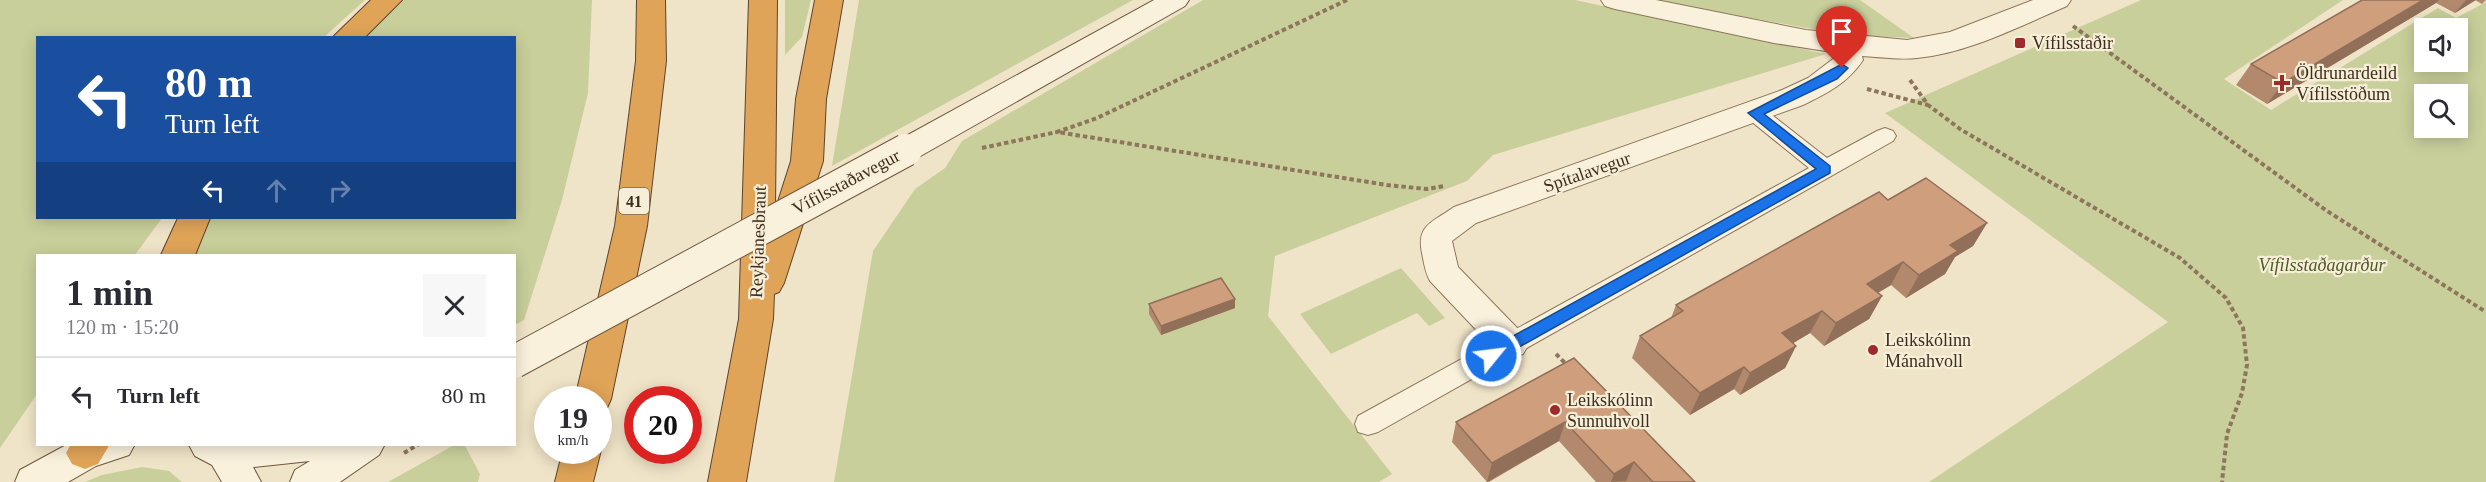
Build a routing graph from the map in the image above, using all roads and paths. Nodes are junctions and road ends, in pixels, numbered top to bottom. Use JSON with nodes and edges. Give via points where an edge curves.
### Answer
{"nodes":[{"id":1,"x":388,"y":0,"type":"edge"},
{"id":2,"x":651,"y":0,"type":"edge"},
{"id":3,"x":763,"y":0,"type":"edge"},
{"id":4,"x":829,"y":0,"type":"edge"},
{"id":5,"x":1175,"y":0,"type":"edge"},
{"id":6,"x":1347,"y":0,"type":"edge"},
{"id":7,"x":1615,"y":0,"type":"edge"},
{"id":8,"x":2045,"y":2,"type":"edge"},
{"id":9,"x":348,"y":36,"type":"edge"},
{"id":10,"x":1845,"y":45,"type":"junction"},
{"id":11,"x":1887,"y":48,"type":"junction"},
{"id":12,"x":1827,"y":79,"type":"junction"},
{"id":13,"x":1928,"y":105,"type":"junction"},
{"id":14,"x":1755,"y":113,"type":"junction"},
{"id":15,"x":1058,"y":132,"type":"junction"},
{"id":16,"x":1886,"y":136,"type":"dead end"},
{"id":17,"x":979,"y":149,"type":"dead end"},
{"id":18,"x":1826,"y":169,"type":"junction"},
{"id":19,"x":1448,"y":186,"type":"dead end"},
{"id":20,"x":194,"y":219,"type":"edge"},
{"id":21,"x":178,"y":254,"type":"edge"},
{"id":22,"x":2486,"y":312,"type":"edge"},
{"id":23,"x":756,"y":320,"type":"junction"},
{"id":24,"x":1522,"y":338,"type":"junction"},
{"id":25,"x":516,"y":361,"type":"edge"},
{"id":26,"x":1574,"y":372,"type":"edge"},
{"id":27,"x":596,"y":386,"type":"edge"},
{"id":28,"x":1368,"y":424,"type":"dead end"},
{"id":29,"x":307,"y":446,"type":"edge"},
{"id":30,"x":363,"y":446,"type":"edge"},
{"id":31,"x":97,"y":447,"type":"edge"},
{"id":32,"x":225,"y":460,"type":"edge"},
{"id":33,"x":578,"y":464,"type":"edge"},
{"id":34,"x":34,"y":482,"type":"edge"},
{"id":35,"x":309,"y":482,"type":"edge"},
{"id":36,"x":574,"y":482,"type":"edge"},
{"id":37,"x":727,"y":482,"type":"edge"},
{"id":38,"x":2222,"y":482,"type":"edge"}],
"edges":[{"from":1,"to":9,"type":"highway"},
{"from":2,"to":27,"type":"highway","number":"41","via":[[651,61],[631,226]]},
{"from":3,"to":23,"type":"highway","name":"Reykjanesbraut"},
{"from":4,"to":23,"type":"highway","via":[[811,99],[807,161]]},
{"from":5,"to":25,"type":"street","name":"Vífilsstaðavegur","bridge":true},
{"from":6,"to":15,"type":"path","via":[[1097,118]]},
{"from":7,"to":10,"type":"street"},
{"from":8,"to":11,"type":"street","via":[[1928,47]]},
{"from":8,"to":22,"type":"path","via":[[2327,211]]},
{"from":10,"to":11,"type":"street"},
{"from":10,"to":12,"type":"street","name":"Spítalavegur","via":[[1848,60]]},
{"from":11,"to":13,"type":"path"},
{"from":12,"to":13,"type":"path"},
{"from":12,"to":14,"type":"street","name":"Spítalavegur"},
{"from":13,"to":38,"type":"path","via":[[1977,140],[2180,258],[2214,283],[2237,309],[2247,334],[2247,362],[2243,389],[2229,426]]},
{"from":14,"to":18,"type":"lane"},
{"from":14,"to":24,"type":"street","name":"Spítalavegur","via":[[1465,215],[1435,237],[1442,272]]},
{"from":15,"to":17,"type":"path"},
{"from":15,"to":19,"type":"path","via":[[1387,185],[1427,189]]},
{"from":16,"to":18,"type":"lane"},
{"from":18,"to":24,"type":"lane"},
{"from":20,"to":21,"type":"highway"},
{"from":23,"to":37,"type":"highway","name":"Reykjanesbraut"},
{"from":24,"to":26,"type":"path"},
{"from":24,"to":28,"type":"lane"},
{"from":29,"to":32,"type":"street"},
{"from":30,"to":35,"type":"street"},
{"from":31,"to":34,"type":"street"},
{"from":33,"to":36,"type":"highway"}]}
